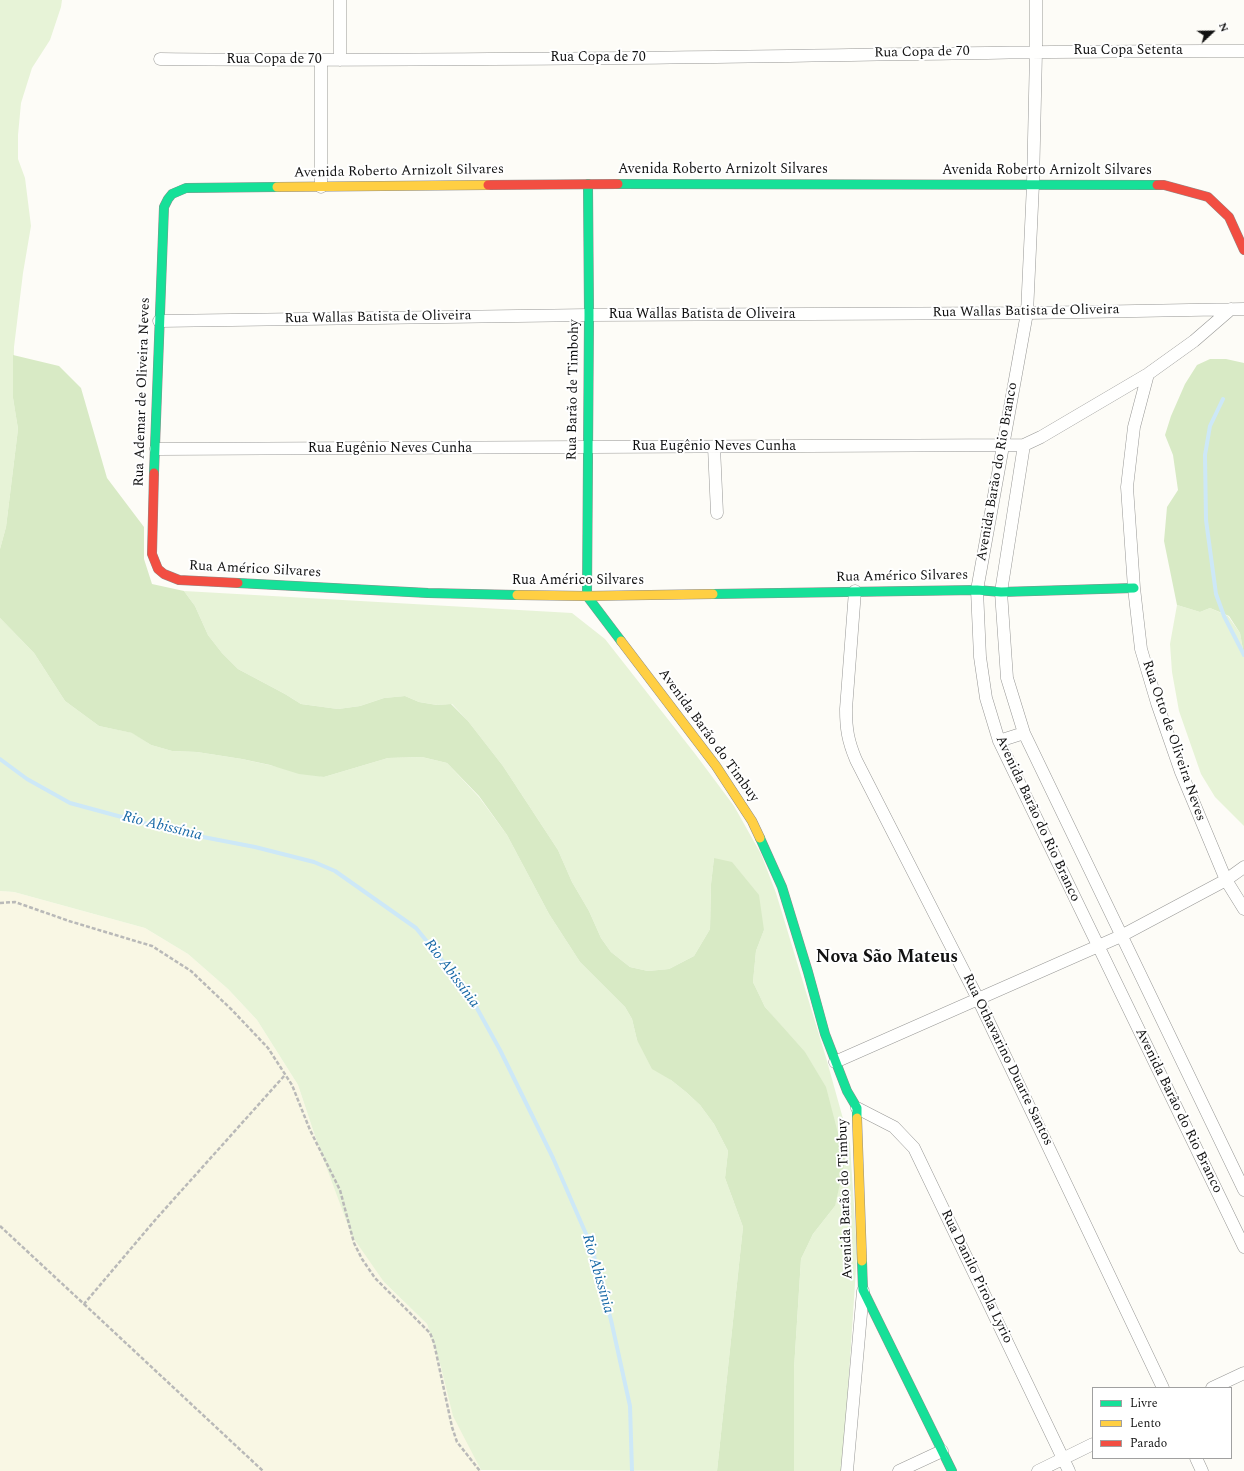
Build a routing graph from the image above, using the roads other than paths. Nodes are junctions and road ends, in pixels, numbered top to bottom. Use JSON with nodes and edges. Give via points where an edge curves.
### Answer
{"nodes":[{"id":1,"x":340,"y":0,"type":"edge"},
{"id":2,"x":1036,"y":0,"type":"edge"},
{"id":3,"x":1244,"y":51,"type":"edge"},
{"id":4,"x":1036,"y":52,"type":"junction"},
{"id":5,"x":160,"y":59,"type":"dead end"},
{"id":6,"x":321,"y":60,"type":"junction"},
{"id":7,"x":340,"y":60,"type":"junction"},
{"id":8,"x":588,"y":184,"type":"junction"},
{"id":9,"x":1033,"y":184,"type":"junction"},
{"id":10,"x":321,"y":187,"type":"junction"},
{"id":11,"x":172,"y":192,"type":"joint"},
{"id":12,"x":1244,"y":250,"type":"edge"},
{"id":13,"x":1231,"y":309,"type":"junction"},
{"id":14,"x":1244,"y":309,"type":"edge"},
{"id":15,"x":1027,"y":313,"type":"junction"},
{"id":16,"x":589,"y":315,"type":"junction"},
{"id":17,"x":159,"y":321,"type":"junction"},
{"id":18,"x":1148,"y":374,"type":"junction"},
{"id":19,"x":1024,"y":445,"type":"junction"},
{"id":20,"x":1003,"y":446,"type":"junction"},
{"id":21,"x":714,"y":447,"type":"junction"},
{"id":22,"x":587,"y":448,"type":"junction"},
{"id":23,"x":156,"y":450,"type":"junction"},
{"id":24,"x":717,"y":513,"type":"dead end"},
{"id":25,"x":179,"y":580,"type":"joint"},
{"id":26,"x":1134,"y":588,"type":"junction"},
{"id":27,"x":977,"y":590,"type":"junction"},
{"id":28,"x":855,"y":591,"type":"junction"},
{"id":29,"x":1001,"y":592,"type":"junction"},
{"id":30,"x":587,"y":596,"type":"junction"},
{"id":31,"x":1024,"y":734,"type":"junction"},
{"id":32,"x":999,"y":741,"type":"junction"},
{"id":33,"x":1244,"y":867,"type":"edge"},
{"id":34,"x":1226,"y":880,"type":"junction"},
{"id":35,"x":1244,"y":908,"type":"edge"},
{"id":36,"x":1122,"y":936,"type":"junction"},
{"id":37,"x":1097,"y":946,"type":"junction"},
{"id":38,"x":978,"y":999,"type":"junction"},
{"id":39,"x":835,"y":1062,"type":"junction"},
{"id":40,"x":857,"y":1108,"type":"junction"},
{"id":41,"x":1244,"y":1190,"type":"edge"},
{"id":42,"x":1244,"y":1247,"type":"edge"},
{"id":43,"x":863,"y":1290,"type":"junction"},
{"id":44,"x":1244,"y":1373,"type":"edge"},
{"id":45,"x":1163,"y":1387,"type":"edge"},
{"id":46,"x":1214,"y":1387,"type":"edge"},
{"id":47,"x":1092,"y":1444,"type":"edge"},
{"id":48,"x":942,"y":1451,"type":"junction"},
{"id":49,"x":1063,"y":1459,"type":"junction"},
{"id":50,"x":1196,"y":1459,"type":"edge"},
{"id":51,"x":847,"y":1471,"type":"edge"},
{"id":52,"x":898,"y":1471,"type":"edge"},
{"id":53,"x":952,"y":1471,"type":"edge"},
{"id":54,"x":1038,"y":1471,"type":"edge"},
{"id":55,"x":1069,"y":1471,"type":"edge"},
{"id":56,"x":1202,"y":1471,"type":"edge"}],
"edges":[{"from":1,"to":7,"type":"street"},
{"from":2,"to":4,"type":"street","name":"Avenida Barão do Rio Branco"},
{"from":3,"to":4,"type":"street","name":"Rua Copa Setenta"},
{"from":4,"to":7,"type":"street","name":"Rua Copa de 70"},
{"from":4,"to":9,"type":"street","name":"Avenida Barão do Rio Branco"},
{"from":5,"to":6,"type":"street","name":"Rua Copa de 70"},
{"from":6,"to":7,"type":"street","name":"Rua Copa de 70"},
{"from":6,"to":10,"type":"street"},
{"from":8,"to":9,"type":"street","name":"Avenida Roberto Arnizolt Silvares"},
{"from":8,"to":10,"type":"street","name":"Avenida Roberto Arnizolt Silvares"},
{"from":8,"to":16,"type":"street","name":"Rua Barão de Timbohy"},
{"from":9,"to":12,"type":"street","name":"Avenida Roberto Arnizolt Silvares","via":[[1164,185],[1208,197],[1229,217]]},
{"from":9,"to":15,"type":"street","name":"Avenida Barão do Rio Branco"},
{"from":10,"to":11,"type":"street","name":"Avenida Roberto Arnizolt Silvares","via":[[186,188]]},
{"from":11,"to":17,"type":"street","name":"Rua Ademar de Oliveira Neves","via":[[164,207]]},
{"from":13,"to":14,"type":"street","name":"Rua Wallas Batista de Oliveira"},
{"from":13,"to":15,"type":"street","name":"Rua Wallas Batista de Oliveira"},
{"from":13,"to":18,"type":"street","name":"Rua Eugênio Neves Cunha","via":[[1194,341]]},
{"from":15,"to":16,"type":"street","name":"Rua Wallas Batista de Oliveira"},
{"from":15,"to":20,"type":"street","name":"Avenida Barão do Rio Branco"},
{"from":16,"to":17,"type":"street","name":"Rua Wallas Batista de Oliveira"},
{"from":16,"to":22,"type":"street","name":"Rua Barão de Timbohy"},
{"from":17,"to":23,"type":"street","name":"Rua Ademar de Oliveira Neves"},
{"from":18,"to":19,"type":"street","name":"Rua Eugênio Neves Cunha"},
{"from":18,"to":26,"type":"street","name":"Rua Otto de Oliveira Neves","via":[[1134,427],[1127,487]]},
{"from":19,"to":20,"type":"street","name":"Rua Eugênio Neves Cunha"},
{"from":19,"to":29,"type":"street","name":"Avenida Barão do Rio Branco"},
{"from":20,"to":21,"type":"street","name":"Rua Eugênio Neves Cunha"},
{"from":20,"to":27,"type":"street","name":"Avenida Barão do Rio Branco"},
{"from":21,"to":22,"type":"street","name":"Rua Eugênio Neves Cunha"},
{"from":21,"to":24,"type":"street"},
{"from":22,"to":23,"type":"street","name":"Rua Eugênio Neves Cunha"},
{"from":22,"to":30,"type":"street","name":"Rua Barão de Timbohy"},
{"from":23,"to":25,"type":"street","name":"Rua Ademar de Oliveira Neves","via":[[152,554],[156,568],[163,575]]},
{"from":25,"to":30,"type":"street","name":"Rua Américo Silvares","via":[[428,593]]},
{"from":26,"to":29,"type":"street","name":"Rua Américo Silvares"},
{"from":26,"to":34,"type":"street","name":"Rua Otto de Oliveira Neves","via":[[1141,648],[1157,703],[1181,772]]},
{"from":27,"to":28,"type":"street","name":"Rua Américo Silvares"},
{"from":27,"to":29,"type":"street","name":"Rua Américo Silvares"},
{"from":27,"to":32,"type":"street","name":"Avenida Barão do Rio Branco","via":[[980,657],[986,698]]},
{"from":28,"to":30,"type":"street","name":"Rua Américo Silvares"},
{"from":28,"to":38,"type":"street","name":"Rua Othavarino Duarte Santos","via":[[846,709],[849,742]]},
{"from":29,"to":31,"type":"street","name":"Avenida Barão do Rio Branco","via":[[1007,678]]},
{"from":30,"to":39,"type":"street","name":"Avenida Barão do Timbuy","via":[[716,766],[752,821],[782,887]]},
{"from":31,"to":32,"type":"street"},
{"from":31,"to":36,"type":"street","name":"Avenida Barão do Rio Branco"},
{"from":32,"to":37,"type":"street","name":"Avenida Barão do Rio Branco"},
{"from":33,"to":34,"type":"street"},
{"from":34,"to":35,"type":"street","name":"Rua Otto de Oliveira Neves"},
{"from":34,"to":36,"type":"street"},
{"from":36,"to":37,"type":"street"},
{"from":36,"to":41,"type":"street","name":"Avenida Barão do Rio Branco"},
{"from":37,"to":38,"type":"street"},
{"from":37,"to":42,"type":"street","name":"Avenida Barão do Rio Branco"},
{"from":38,"to":39,"type":"street"},
{"from":38,"to":45,"type":"street","name":"Rua Othavarino Duarte Santos"},
{"from":39,"to":40,"type":"street","name":"Avenida Barão do Timbuy"},
{"from":40,"to":43,"type":"street","name":"Avenida Barão do Timbuy"},
{"from":40,"to":49,"type":"street","name":"Rua Danilo Pirola Lyrio","via":[[894,1127],[914,1148]]},
{"from":43,"to":48,"type":"street","name":"Avenida Barão do Timbuy"},
{"from":43,"to":51,"type":"street"},
{"from":44,"to":46,"type":"street"},
{"from":47,"to":49,"type":"street"},
{"from":48,"to":52,"type":"street"},
{"from":48,"to":53,"type":"street","name":"Avenida Barão do Timbuy"},
{"from":49,"to":54,"type":"street"},
{"from":49,"to":55,"type":"street","name":"Rua Danilo Pirola Lyrio"},
{"from":50,"to":56,"type":"street"}]}
